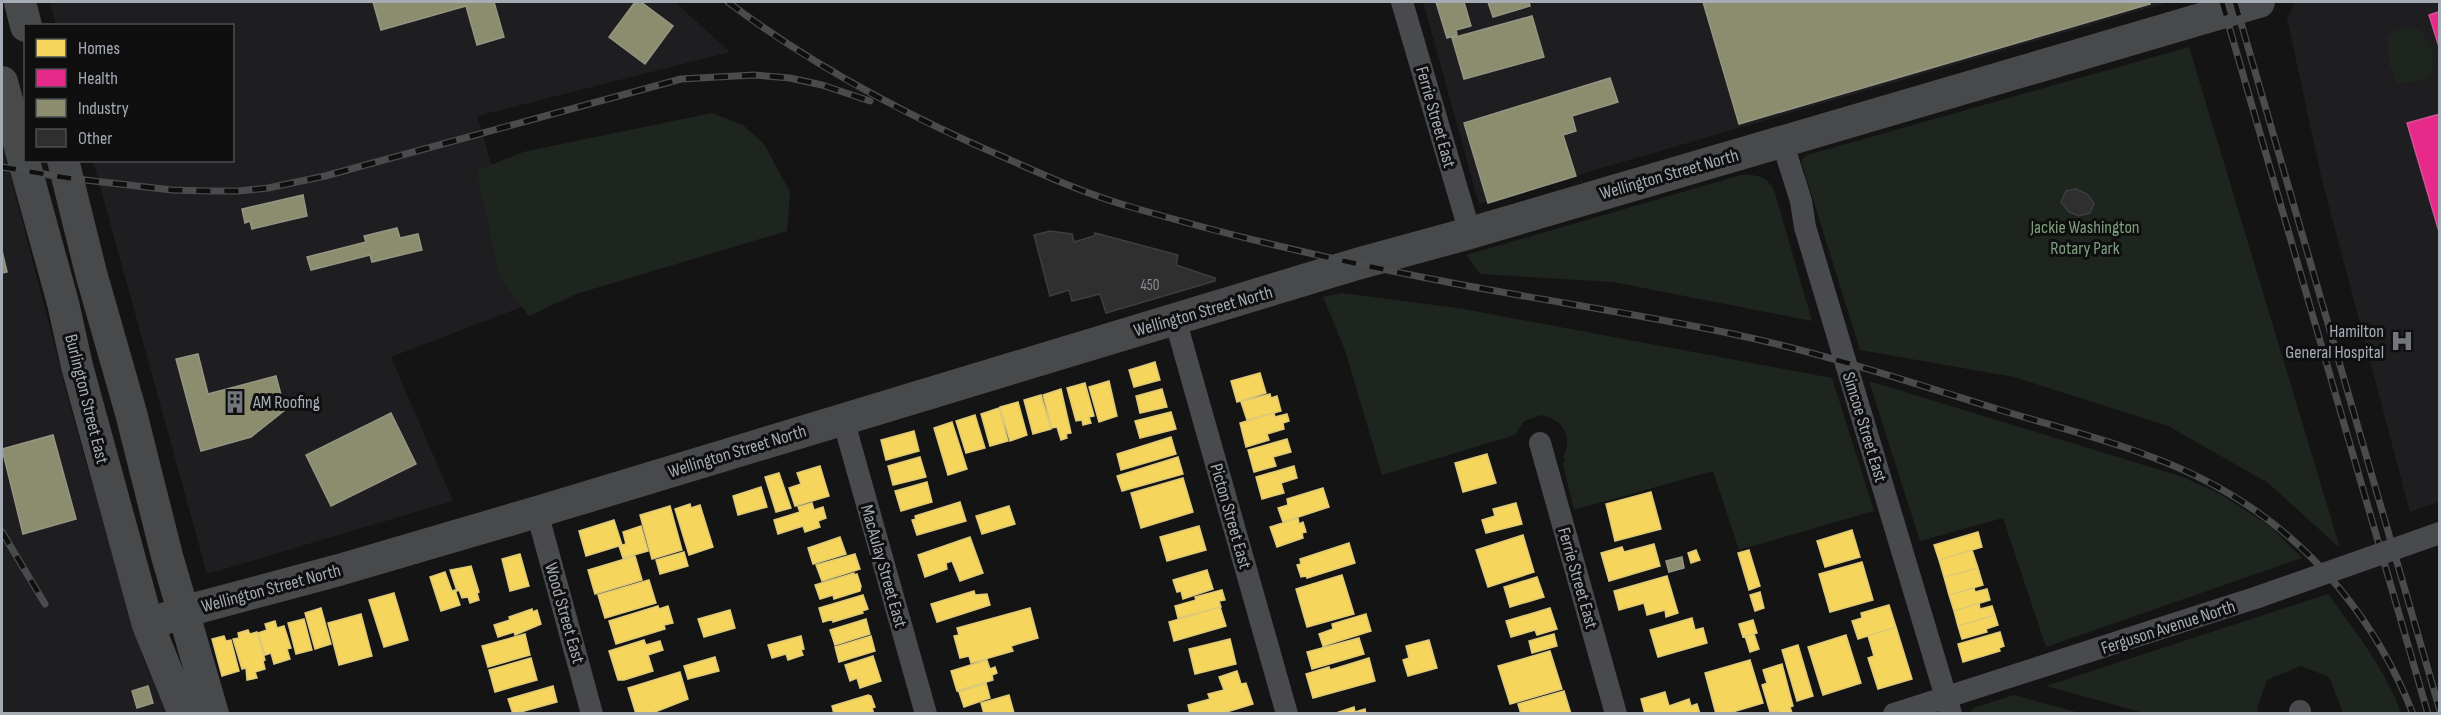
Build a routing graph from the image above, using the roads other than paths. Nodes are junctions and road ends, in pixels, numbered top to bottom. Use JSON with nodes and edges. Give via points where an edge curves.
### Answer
{"nodes":[{"id":1,"x":20,"y":2,"type":"edge"},
{"id":2,"x":1402,"y":2,"type":"edge"},
{"id":3,"x":2259,"y":2,"type":"edge"},
{"id":4,"x":26,"y":24,"type":"edge"},
{"id":5,"x":2,"y":82,"type":"edge"},
{"id":6,"x":1782,"y":141,"type":"junction"},
{"id":7,"x":24,"y":162,"type":"edge"},
{"id":8,"x":24,"y":162,"type":"edge"},
{"id":9,"x":64,"y":162,"type":"edge"},
{"id":10,"x":1470,"y":233,"type":"junction"},
{"id":11,"x":1175,"y":319,"type":"junction"},
{"id":12,"x":843,"y":419,"type":"junction"},
{"id":13,"x":1539,"y":443,"type":"dead end"},
{"id":14,"x":537,"y":512,"type":"junction"},
{"id":15,"x":2439,"y":532,"type":"edge"},
{"id":16,"x":182,"y":612,"type":"junction"},
{"id":17,"x":148,"y":625,"type":"junction"},
{"id":18,"x":1948,"y":706,"type":"edge"},
{"id":19,"x":184,"y":714,"type":"edge"},
{"id":20,"x":213,"y":714,"type":"edge"},
{"id":21,"x":592,"y":714,"type":"edge"},
{"id":22,"x":926,"y":714,"type":"edge"},
{"id":23,"x":1287,"y":714,"type":"edge"},
{"id":24,"x":1616,"y":714,"type":"edge"},
{"id":25,"x":1894,"y":714,"type":"edge"}],
"edges":[{"from":1,"to":4,"type":"main road"},
{"from":2,"to":10,"type":"street","name":"Ferrie Street East"},
{"from":3,"to":6,"type":"main road","name":"Wellington Street North"},
{"from":5,"to":7,"type":"main road","name":"Burlington Street East"},
{"from":6,"to":10,"type":"main road","name":"Wellington Street North"},
{"from":6,"to":18,"type":"street","name":"Simcoe Street East","via":[[1801,201],[1804,227]]},
{"from":8,"to":17,"type":"main road","name":"Burlington Street East"},
{"from":9,"to":16,"type":"main road","name":"Burlington Street East"},
{"from":10,"to":11,"type":"main road","name":"Wellington Street North"},
{"from":11,"to":12,"type":"main road","name":"Wellington Street North"},
{"from":11,"to":23,"type":"street","name":"Picton Street East"},
{"from":12,"to":14,"type":"main road","name":"Wellington Street North"},
{"from":12,"to":22,"type":"street","name":"MacAulay Street East"},
{"from":13,"to":24,"type":"street","name":"Ferrie Street East"},
{"from":14,"to":16,"type":"main road","name":"Wellington Street North"},
{"from":14,"to":21,"type":"street","name":"Wood Street East"},
{"from":15,"to":18,"type":"street","name":"Ferguson Avenue North","bridge":true},
{"from":16,"to":17,"type":"main road","name":"Wellington Street North"},
{"from":16,"to":20,"type":"main road","name":"Burlington Street East"},
{"from":17,"to":19,"type":"main road","name":"Burlington Street East"},
{"from":18,"to":25,"type":"street","name":"Ferguson Avenue North"}]}
